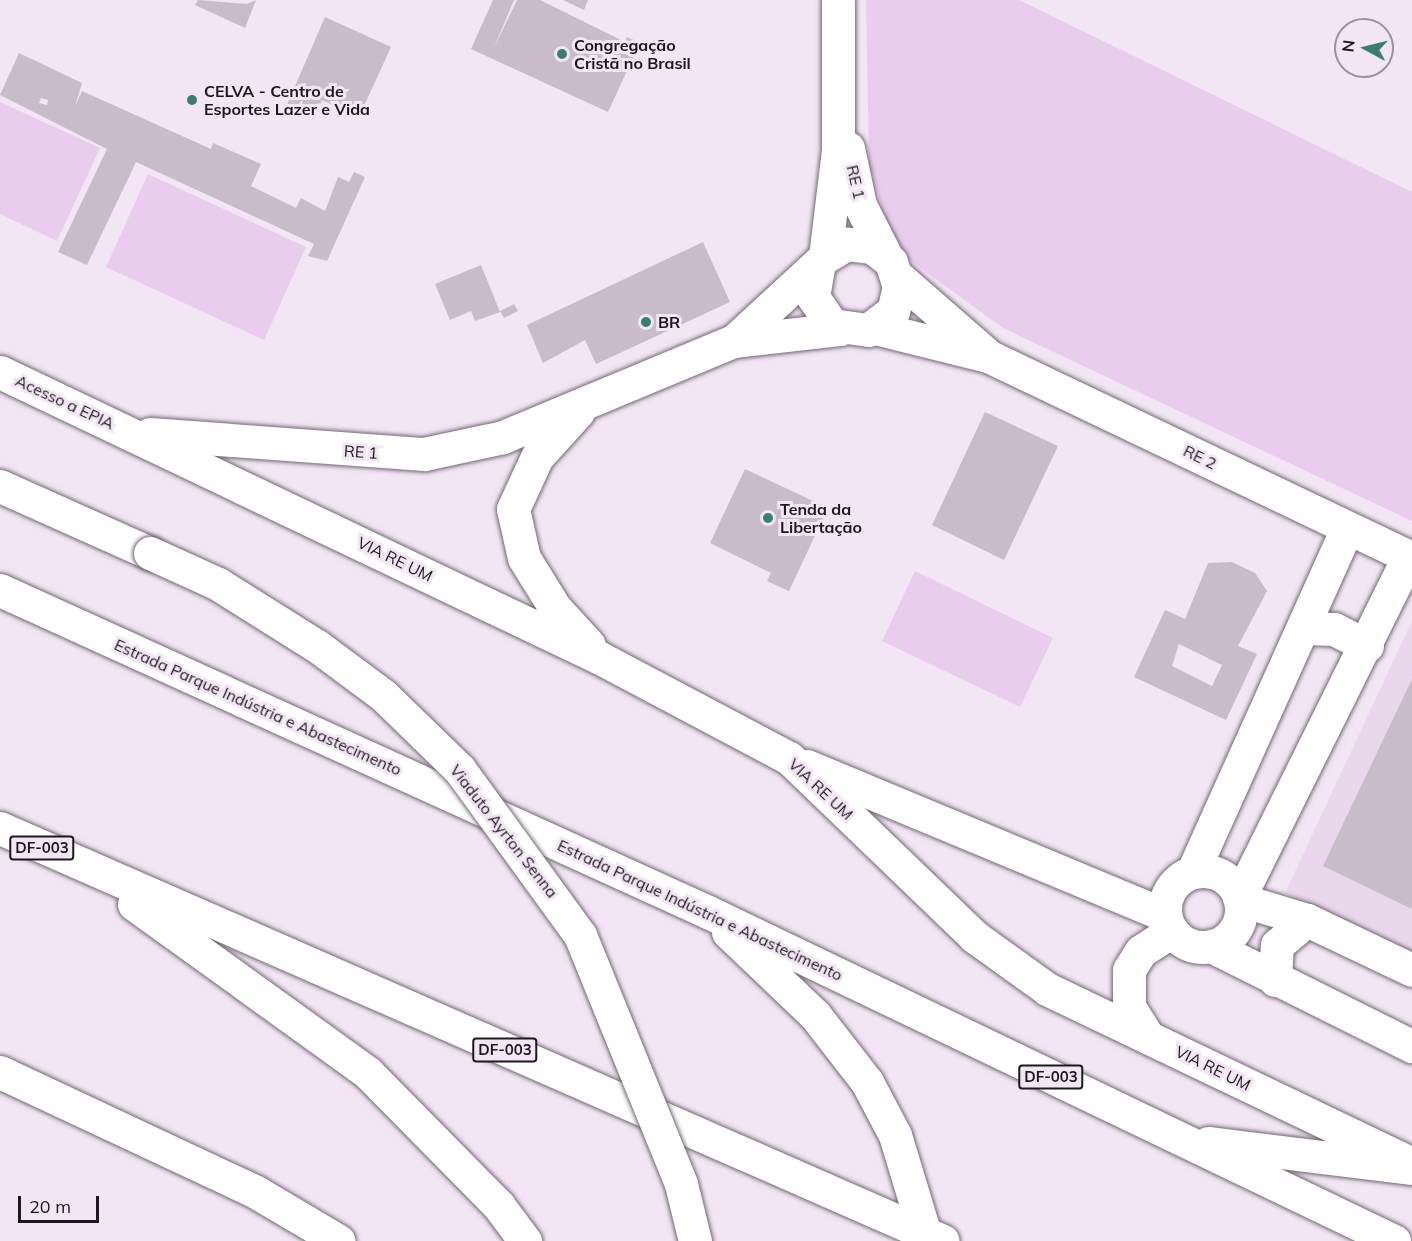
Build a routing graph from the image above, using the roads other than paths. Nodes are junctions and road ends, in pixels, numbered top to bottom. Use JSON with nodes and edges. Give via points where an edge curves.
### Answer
{"nodes":[{"id":1,"x":838,"y":0,"type":"edge"},
{"id":2,"x":839,"y":104,"type":"junction"},
{"id":3,"x":822,"y":260,"type":"junction"},
{"id":4,"x":892,"y":267,"type":"junction"},
{"id":5,"x":875,"y":328,"type":"junction"},
{"id":6,"x":840,"y":329,"type":"junction"},
{"id":7,"x":734,"y":340,"type":"junction"},
{"id":8,"x":988,"y":356,"type":"junction"},
{"id":9,"x":0,"y":372,"type":"edge"},
{"id":10,"x":584,"y":406,"type":"junction"},
{"id":11,"x":131,"y":432,"type":"junction"},
{"id":12,"x":0,"y":486,"type":"edge"},
{"id":13,"x":1347,"y":528,"type":"junction"},
{"id":14,"x":1410,"y":557,"type":"edge"},
{"id":15,"x":0,"y":590,"type":"edge"},
{"id":16,"x":1303,"y":628,"type":"junction"},
{"id":17,"x":1367,"y":646,"type":"junction"},
{"id":18,"x":600,"y":658,"type":"junction"},
{"id":19,"x":789,"y":758,"type":"junction"},
{"id":20,"x":0,"y":828,"type":"edge"},
{"id":21,"x":84,"y":867,"type":"junction"},
{"id":22,"x":1194,"y":871,"type":"junction"},
{"id":23,"x":1240,"y":899,"type":"junction"},
{"id":24,"x":708,"y":912,"type":"junction"},
{"id":25,"x":1306,"y":920,"type":"junction"},
{"id":26,"x":1168,"y":923,"type":"junction"},
{"id":27,"x":1211,"y":946,"type":"junction"},
{"id":28,"x":1412,"y":970,"type":"edge"},
{"id":29,"x":1275,"y":980,"type":"junction"},
{"id":30,"x":1148,"y":1037,"type":"junction"},
{"id":31,"x":1412,"y":1046,"type":"edge"},
{"id":32,"x":0,"y":1072,"type":"edge"},
{"id":33,"x":1181,"y":1139,"type":"junction"},
{"id":34,"x":1412,"y":1166,"type":"edge"},
{"id":35,"x":932,"y":1238,"type":"edge"},
{"id":36,"x":339,"y":1241,"type":"edge"},
{"id":37,"x":525,"y":1241,"type":"edge"},
{"id":38,"x":695,"y":1241,"type":"edge"},
{"id":39,"x":1394,"y":1241,"type":"edge"}],
"edges":[{"from":1,"to":2,"type":"main road","name":"RE 1"},
{"from":2,"to":3,"type":"main road","name":"RE 1"},
{"from":2,"to":4,"type":"main road","name":"RE 1","via":[[860,205]]},
{"from":3,"to":4,"type":"main road","via":[[855,244]]},
{"from":3,"to":6,"type":"main road","via":[[812,279],[815,305]]},
{"from":3,"to":7,"type":"main road","name":"RE 1"},
{"from":4,"to":5,"type":"main road","via":[[897,303]]},
{"from":4,"to":8,"type":"main road","name":"RE 2"},
{"from":5,"to":6,"type":"main road"},
{"from":5,"to":8,"type":"main road","name":"RE 2"},
{"from":6,"to":7,"type":"main road","name":"RE 1"},
{"from":7,"to":10,"type":"main road","name":"RE 1"},
{"from":8,"to":13,"type":"main road","name":"RE 2"},
{"from":9,"to":11,"type":"main road","name":"Acesso a EPIA"},
{"from":10,"to":11,"type":"main road","name":"RE 1","via":[[503,436],[424,454]]},
{"from":10,"to":18,"type":"main road","name":"RE 1","via":[[537,457],[513,509],[524,558],[555,608]]},
{"from":11,"to":18,"type":"main road","name":"VIA RE UM"},
{"from":12,"to":38,"type":"main road","name":"Viaduto Ayrton Senna","bridge":true,"via":[[218,584],[317,646],[383,695],[460,770],[580,935],[677,1173]]},
{"from":13,"to":14,"type":"main road","name":"RE 2"},
{"from":13,"to":16,"type":"main road"},
{"from":14,"to":17,"type":"main road"},
{"from":15,"to":24,"type":"main road","name":"Estrada Parque Indústria e Abastecimento","number":"DF-003"},
{"from":16,"to":17,"type":"main road","via":[[1334,629]]},
{"from":16,"to":22,"type":"main road"},
{"from":17,"to":23,"type":"main road"},
{"from":18,"to":19,"type":"main road","name":"VIA RE UM"},
{"from":19,"to":26,"type":"main road"},
{"from":19,"to":30,"type":"main road","name":"VIA RE UM","via":[[975,937],[1047,989]]},
{"from":20,"to":21,"type":"main road","number":"DF-003"},
{"from":21,"to":35,"type":"main road","number":"DF-003"},
{"from":21,"to":37,"type":"main road","via":[[368,1073],[499,1206]]},
{"from":22,"to":23,"type":"main road","via":[[1214,872],[1231,883]]},
{"from":22,"to":26,"type":"main road","via":[[1177,880],[1167,896]]},
{"from":23,"to":25,"type":"main road"},
{"from":23,"to":27,"type":"main road","via":[[1235,930]]},
{"from":24,"to":33,"type":"main road","name":"Estrada Parque Indústria e Abastecimento","number":"DF-003"},
{"from":24,"to":35,"type":"main road","via":[[815,1016],[867,1082],[896,1135]]},
{"from":25,"to":28,"type":"main road"},
{"from":25,"to":29,"type":"main road","via":[[1277,945]]},
{"from":26,"to":27,"type":"main road","via":[[1182,941]]},
{"from":26,"to":30,"type":"main road","via":[[1129,969],[1128,1006]]},
{"from":27,"to":29,"type":"main road"},
{"from":29,"to":31,"type":"main road"},
{"from":30,"to":34,"type":"main road","name":"VIA RE UM"},
{"from":32,"to":36,"type":"main road","via":[[256,1192]]},
{"from":33,"to":34,"type":"main road"},
{"from":33,"to":39,"type":"main road","name":"Estrada Parque Indústria e Abastecimento","number":"DF-003"}]}
